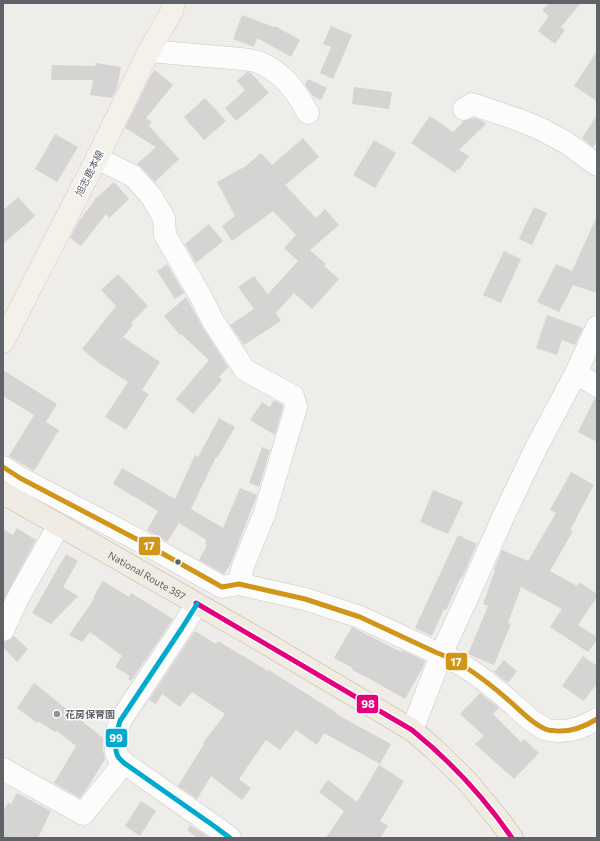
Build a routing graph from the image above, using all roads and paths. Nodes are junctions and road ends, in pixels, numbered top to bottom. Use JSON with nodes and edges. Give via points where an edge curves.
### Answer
{"nodes":[{"id":1,"x":174,"y":3,"type":"edge"},
{"id":2,"x":149,"y":51,"type":"junction"},
{"id":3,"x":464,"y":109,"type":"dead end"},
{"id":4,"x":308,"y":113,"type":"dead end"},
{"id":5,"x":97,"y":158,"type":"junction"},
{"id":6,"x":597,"y":165,"type":"edge"},
{"id":7,"x":597,"y":328,"type":"edge"},
{"id":8,"x":3,"y":342,"type":"edge"},
{"id":9,"x":576,"y":373,"type":"junction"},
{"id":10,"x":597,"y":386,"type":"edge"},
{"id":11,"x":3,"y":467,"type":"edge"},
{"id":12,"x":3,"y":493,"type":"edge"},
{"id":13,"x":59,"y":525,"type":"junction"},
{"id":14,"x":239,"y":584,"type":"junction"},
{"id":15,"x":197,"y":604,"type":"junction"},
{"id":16,"x":3,"y":630,"type":"edge"},
{"id":17,"x":442,"y":654,"type":"junction"},
{"id":18,"x":597,"y":719,"type":"edge"},
{"id":19,"x":412,"y":730,"type":"junction"},
{"id":20,"x":124,"y":763,"type":"junction"},
{"id":21,"x":3,"y":769,"type":"edge"},
{"id":22,"x":230,"y":838,"type":"edge"},
{"id":23,"x":512,"y":838,"type":"edge"}],
"edges":[{"from":1,"to":2,"type":"main road","name":"旭志鹿本線"},
{"from":2,"to":4,"type":"street","via":[[256,61],[282,76]]},
{"from":2,"to":5,"type":"main road","name":"旭志鹿本線"},
{"from":3,"to":6,"type":"street","via":[[472,104],[541,128]]},
{"from":5,"to":8,"type":"main road","name":"旭志鹿本線"},
{"from":5,"to":14,"type":"street","via":[[133,176],[151,196],[164,218],[165,235],[213,321],[245,370],[293,396],[296,407],[264,515],[243,566]]},
{"from":7,"to":9,"type":"street"},
{"from":9,"to":10,"type":"street"},
{"from":9,"to":17,"type":"street","via":[[504,513]]},
{"from":11,"to":14,"type":"street","via":[[222,587]]},
{"from":12,"to":13,"type":"highway","name":"National Route 387"},
{"from":13,"to":15,"type":"highway","name":"National Route 387"},
{"from":13,"to":16,"type":"street"},
{"from":14,"to":17,"type":"street","via":[[305,599],[360,617]]},
{"from":15,"to":19,"type":"highway","name":"National Route 387"},
{"from":15,"to":20,"type":"street","via":[[120,721],[116,735],[116,751]]},
{"from":17,"to":18,"type":"street","via":[[476,674],[534,722],[548,730],[568,731],[588,725]]},
{"from":17,"to":19,"type":"street"},
{"from":19,"to":23,"type":"highway","name":"National Route 387","via":[[466,780]]},
{"from":20,"to":21,"type":"street","via":[[83,814]]},
{"from":20,"to":22,"type":"street"}]}
